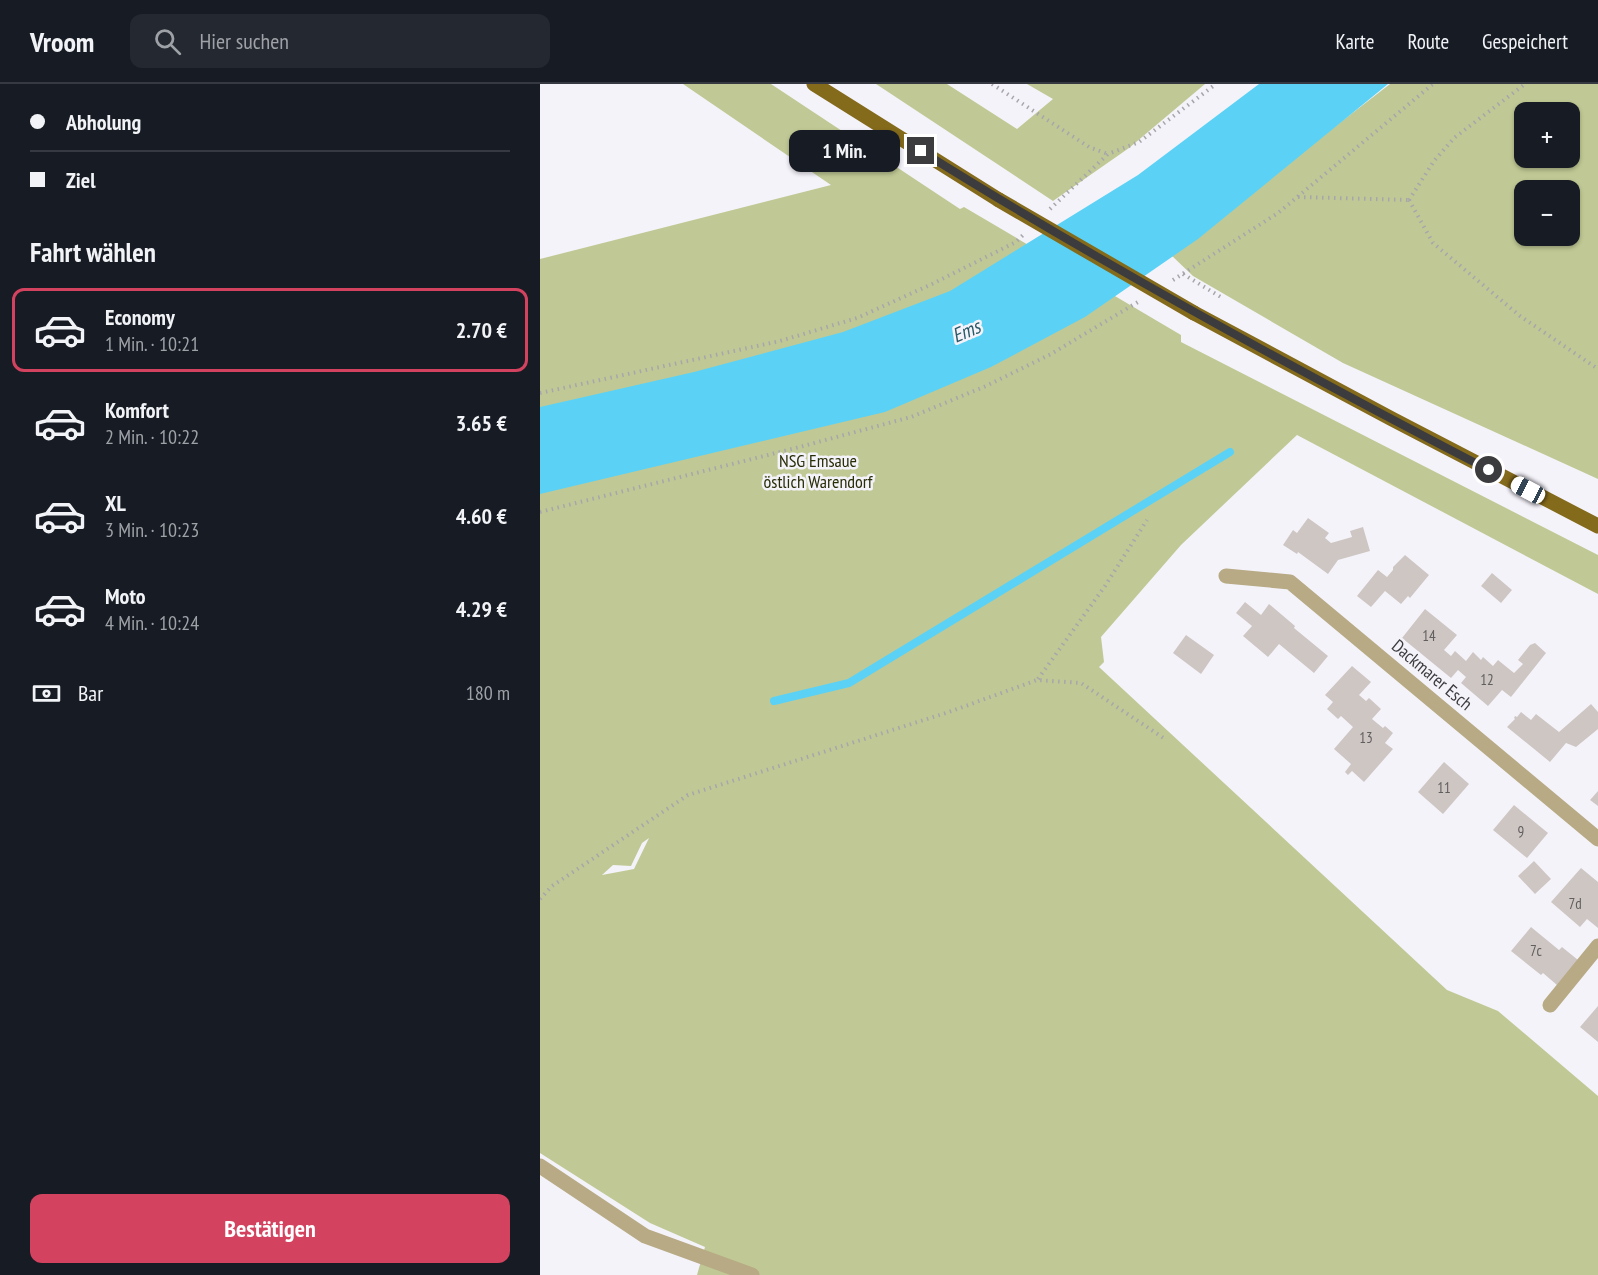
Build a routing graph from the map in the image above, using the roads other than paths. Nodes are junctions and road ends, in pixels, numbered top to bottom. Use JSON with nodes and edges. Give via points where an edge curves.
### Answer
{"nodes":[{"id":1,"x":814,"y":84,"type":"edge"},
{"id":2,"x":1598,"y":526,"type":"edge"},
{"id":3,"x":1226,"y":576,"type":"dead end"},
{"id":4,"x":1598,"y":839,"type":"edge"},
{"id":5,"x":1598,"y":946,"type":"edge"},
{"id":6,"x":1550,"y":1005,"type":"dead end"},
{"id":7,"x":540,"y":1166,"type":"edge"},
{"id":8,"x":752,"y":1275,"type":"edge"}],
"edges":[{"from":1,"to":2,"type":"main road","bridge":true,"via":[[999,200],[1194,312]]},
{"from":3,"to":4,"type":"street","name":"Dackmarer Esch","via":[[1290,582]]},
{"from":5,"to":6,"type":"street"},
{"from":7,"to":8,"type":"street","via":[[645,1236]]}]}
